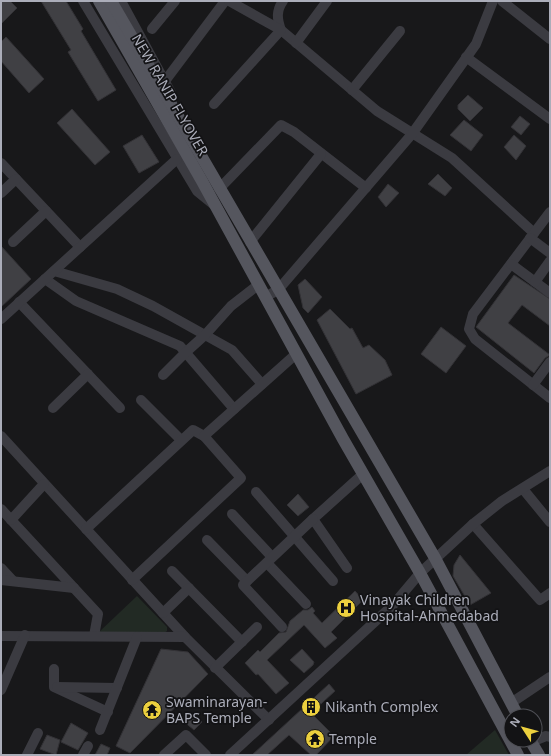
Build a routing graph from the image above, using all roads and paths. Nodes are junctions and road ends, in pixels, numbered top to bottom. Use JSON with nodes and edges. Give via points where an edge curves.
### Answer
{"nodes":[{"id":1,"x":83,"y":1,"type":"edge"},
{"id":2,"x":99,"y":1,"type":"edge"},
{"id":3,"x":111,"y":1,"type":"edge"},
{"id":4,"x":122,"y":1,"type":"edge"},
{"id":5,"x":175,"y":1,"type":"edge"},
{"id":6,"x":225,"y":1,"type":"edge"},
{"id":7,"x":228,"y":1,"type":"edge"},
{"id":8,"x":283,"y":1,"type":"edge"},
{"id":9,"x":327,"y":1,"type":"edge"},
{"id":10,"x":493,"y":1,"type":"edge"},
{"id":11,"x":502,"y":1,"type":"edge"},
{"id":12,"x":152,"y":29,"type":"dead end"},
{"id":13,"x":281,"y":30,"type":"junction"},
{"id":14,"x":400,"y":31,"type":"dead end"},
{"id":15,"x":550,"y":39,"type":"edge"},
{"id":16,"x":296,"y":43,"type":"junction"},
{"id":17,"x":466,"y":57,"type":"junction"},
{"id":18,"x":165,"y":81,"type":"junction"},
{"id":19,"x":352,"y":90,"type":"junction"},
{"id":20,"x":214,"y":104,"type":"dead end"},
{"id":21,"x":550,"y":119,"type":"edge"},
{"id":22,"x":412,"y":134,"type":"junction"},
{"id":23,"x":321,"y":154,"type":"junction"},
{"id":24,"x":177,"y":158,"type":"junction"},
{"id":25,"x":1,"y":163,"type":"edge"},
{"id":26,"x":206,"y":177,"type":"junction"},
{"id":27,"x":16,"y":179,"type":"junction"},
{"id":28,"x":366,"y":188,"type":"junction"},
{"id":29,"x":219,"y":189,"type":"junction"},
{"id":30,"x":1,"y":193,"type":"edge"},
{"id":31,"x":213,"y":204,"type":"junction"},
{"id":32,"x":46,"y":211,"type":"junction"},
{"id":33,"x":549,"y":214,"type":"edge"},
{"id":34,"x":532,"y":235,"type":"junction"},
{"id":35,"x":13,"y":242,"type":"dead end"},
{"id":36,"x":250,"y":242,"type":"junction"},
{"id":37,"x":80,"y":247,"type":"junction"},
{"id":38,"x":550,"y":253,"type":"edge"},
{"id":39,"x":550,"y":261,"type":"edge"},
{"id":40,"x":511,"y":264,"type":"junction"},
{"id":41,"x":54,"y":271,"type":"junction"},
{"id":42,"x":44,"y":279,"type":"junction"},
{"id":43,"x":535,"y":282,"type":"junction"},
{"id":44,"x":258,"y":285,"type":"junction"},
{"id":45,"x":278,"y":290,"type":"junction"},
{"id":46,"x":550,"y":293,"type":"edge"},
{"id":47,"x":265,"y":297,"type":"junction"},
{"id":48,"x":20,"y":302,"type":"junction"},
{"id":49,"x":1,"y":319,"type":"edge"},
{"id":50,"x":205,"y":335,"type":"junction"},
{"id":51,"x":185,"y":353,"type":"junction"},
{"id":52,"x":296,"y":354,"type":"junction"},
{"id":53,"x":550,"y":362,"type":"edge"},
{"id":54,"x":88,"y":374,"type":"junction"},
{"id":55,"x":163,"y":375,"type":"dead end"},
{"id":56,"x":262,"y":384,"type":"junction"},
{"id":57,"x":533,"y":385,"type":"junction"},
{"id":58,"x":550,"y":398,"type":"edge"},
{"id":59,"x":141,"y":400,"type":"dead end"},
{"id":60,"x":53,"y":408,"type":"dead end"},
{"id":61,"x":120,"y":408,"type":"dead end"},
{"id":62,"x":234,"y":409,"type":"junction"},
{"id":63,"x":204,"y":436,"type":"junction"},
{"id":64,"x":181,"y":440,"type":"junction"},
{"id":65,"x":3,"y":441,"type":"edge"},
{"id":66,"x":550,"y":471,"type":"edge"},
{"id":67,"x":363,"y":474,"type":"junction"},
{"id":68,"x":44,"y":484,"type":"junction"},
{"id":69,"x":523,"y":489,"type":"junction"},
{"id":70,"x":256,"y":492,"type":"dead end"},
{"id":71,"x":1,"y":509,"type":"edge"},
{"id":72,"x":232,"y":514,"type":"dead end"},
{"id":73,"x":313,"y":519,"type":"junction"},
{"id":74,"x":11,"y":520,"type":"junction"},
{"id":75,"x":550,"y":522,"type":"edge"},
{"id":76,"x":473,"y":524,"type":"junction"},
{"id":77,"x":86,"y":529,"type":"junction"},
{"id":78,"x":295,"y":535,"type":"junction"},
{"id":79,"x":207,"y":540,"type":"dead end"},
{"id":80,"x":435,"y":558,"type":"junction"},
{"id":81,"x":269,"y":560,"type":"junction"},
{"id":82,"x":1,"y":568,"type":"edge"},
{"id":83,"x":348,"y":568,"type":"dead end"},
{"id":84,"x":172,"y":570,"type":"dead end"},
{"id":85,"x":420,"y":573,"type":"junction"},
{"id":86,"x":1,"y":580,"type":"edge"},
{"id":87,"x":132,"y":580,"type":"junction"},
{"id":88,"x":13,"y":581,"type":"junction"},
{"id":89,"x":247,"y":581,"type":"junction"},
{"id":90,"x":334,"y":581,"type":"dead end"},
{"id":91,"x":74,"y":588,"type":"junction"},
{"id":92,"x":189,"y":588,"type":"junction"},
{"id":93,"x":550,"y":593,"type":"edge"},
{"id":94,"x":306,"y":604,"type":"dead end"},
{"id":95,"x":162,"y":613,"type":"junction"},
{"id":96,"x":257,"y":627,"type":"dead end"},
{"id":97,"x":282,"y":627,"type":"dead end"},
{"id":98,"x":25,"y":635,"type":"junction"},
{"id":99,"x":1,"y":636,"type":"edge"},
{"id":100,"x":94,"y":636,"type":"junction"},
{"id":101,"x":137,"y":637,"type":"junction"},
{"id":102,"x":185,"y":637,"type":"junction"},
{"id":103,"x":242,"y":642,"type":"junction"},
{"id":104,"x":215,"y":668,"type":"junction"},
{"id":105,"x":54,"y":669,"type":"dead end"},
{"id":106,"x":550,"y":677,"type":"edge"},
{"id":107,"x":54,"y":687,"type":"junction"},
{"id":108,"x":117,"y":688,"type":"junction"},
{"id":109,"x":1,"y":690,"type":"edge"},
{"id":110,"x":511,"y":704,"type":"junction"},
{"id":111,"x":513,"y":708,"type":"edge"},
{"id":112,"x":108,"y":712,"type":"junction"},
{"id":113,"x":269,"y":720,"type":"junction"},
{"id":114,"x":100,"y":730,"type":"dead end"},
{"id":115,"x":38,"y":733,"type":"dead end"},
{"id":116,"x":88,"y":746,"type":"dead end"},
{"id":117,"x":27,"y":755,"type":"edge"},
{"id":118,"x":83,"y":755,"type":"edge"},
{"id":119,"x":164,"y":755,"type":"edge"},
{"id":120,"x":206,"y":755,"type":"edge"},
{"id":121,"x":230,"y":755,"type":"edge"},
{"id":122,"x":518,"y":755,"type":"edge"}],
"edges":[{"from":1,"to":24,"type":"street"},
{"from":2,"to":26,"type":"main road","name":"NEW RANIP FLYOVER"},
{"from":3,"to":26,"type":"main road","name":"NEW RANIP FLYOVER"},
{"from":4,"to":18,"type":"street"},
{"from":5,"to":12,"type":"street"},
{"from":6,"to":18,"type":"street"},
{"from":7,"to":13,"type":"street"},
{"from":8,"to":13,"type":"street","via":[[278,7],[277,20]]},
{"from":9,"to":16,"type":"street"},
{"from":10,"to":17,"type":"street","via":[[476,44]]},
{"from":11,"to":15,"type":"street"},
{"from":13,"to":16,"type":"street"},
{"from":13,"to":20,"type":"street"},
{"from":14,"to":19,"type":"street"},
{"from":16,"to":19,"type":"street"},
{"from":17,"to":21,"type":"street"},
{"from":17,"to":22,"type":"street"},
{"from":18,"to":29,"type":"street","via":[[215,175]]},
{"from":19,"to":22,"type":"street","via":[[377,111]]},
{"from":22,"to":28,"type":"street"},
{"from":22,"to":34,"type":"street","via":[[452,158]]},
{"from":23,"to":28,"type":"street"},
{"from":23,"to":29,"type":"street","via":[[281,125]]},
{"from":23,"to":36,"type":"street"},
{"from":24,"to":31,"type":"street","via":[[197,191]]},
{"from":24,"to":37,"type":"street"},
{"from":25,"to":27,"type":"street"},
{"from":26,"to":29,"type":"main road","name":"NEW RANIP FLYOVER"},
{"from":26,"to":31,"type":"main road","name":"NEW RANIP FLYOVER"},
{"from":27,"to":30,"type":"street"},
{"from":27,"to":32,"type":"street"},
{"from":28,"to":45,"type":"street"},
{"from":29,"to":36,"type":"main road","name":"NEW RANIP FLYOVER"},
{"from":31,"to":44,"type":"main road","name":"NEW RANIP FLYOVER"},
{"from":32,"to":35,"type":"street"},
{"from":32,"to":37,"type":"street"},
{"from":33,"to":34,"type":"street"},
{"from":34,"to":38,"type":"street"},
{"from":34,"to":40,"type":"street"},
{"from":36,"to":45,"type":"main road","name":"NEW RANIP FLYOVER"},
{"from":37,"to":41,"type":"street"},
{"from":39,"to":43,"type":"street"},
{"from":40,"to":43,"type":"street"},
{"from":40,"to":57,"type":"street","via":[[473,314],[469,329],[475,338]]},
{"from":41,"to":42,"type":"street"},
{"from":41,"to":50,"type":"street","via":[[117,289]]},
{"from":42,"to":48,"type":"street"},
{"from":42,"to":51,"type":"street","via":[[76,300],[180,346]]},
{"from":43,"to":46,"type":"street"},
{"from":44,"to":47,"type":"main road","name":"NEW RANIP FLYOVER"},
{"from":44,"to":50,"type":"street","via":[[231,306]]},
{"from":45,"to":47,"type":"street"},
{"from":45,"to":80,"type":"main road","name":"NEW RANIP FLYOVER"},
{"from":47,"to":52,"type":"main road","name":"NEW RANIP FLYOVER"},
{"from":48,"to":49,"type":"street"},
{"from":48,"to":54,"type":"street"},
{"from":50,"to":51,"type":"street"},
{"from":50,"to":56,"type":"street","via":[[232,350]]},
{"from":51,"to":55,"type":"street"},
{"from":51,"to":62,"type":"street"},
{"from":52,"to":56,"type":"street"},
{"from":52,"to":67,"type":"main road","name":"NEW RANIP FLYOVER"},
{"from":53,"to":57,"type":"street"},
{"from":54,"to":60,"type":"street"},
{"from":54,"to":61,"type":"street"},
{"from":56,"to":62,"type":"street"},
{"from":57,"to":58,"type":"street"},
{"from":59,"to":64,"type":"street"},
{"from":62,"to":63,"type":"street"},
{"from":63,"to":64,"type":"street","via":[[193,430]]},
{"from":63,"to":87,"type":"street","via":[[241,478]]},
{"from":64,"to":77,"type":"street"},
{"from":65,"to":68,"type":"street"},
{"from":66,"to":69,"type":"street"},
{"from":67,"to":73,"type":"street"},
{"from":67,"to":85,"type":"main road","name":"NEW RANIP FLYOVER"},
{"from":68,"to":74,"type":"street"},
{"from":68,"to":77,"type":"street"},
{"from":69,"to":75,"type":"street"},
{"from":69,"to":76,"type":"street","via":[[502,501]]},
{"from":70,"to":78,"type":"street"},
{"from":71,"to":74,"type":"street"},
{"from":72,"to":81,"type":"street"},
{"from":73,"to":78,"type":"street"},
{"from":73,"to":83,"type":"street"},
{"from":74,"to":91,"type":"street"},
{"from":76,"to":80,"type":"street"},
{"from":76,"to":93,"type":"street","via":[[540,600]]},
{"from":77,"to":87,"type":"street"},
{"from":78,"to":81,"type":"street"},
{"from":78,"to":90,"type":"street"},
{"from":79,"to":89,"type":"street"},
{"from":80,"to":85,"type":"street"},
{"from":80,"to":110,"type":"main road","name":"NEW RANIP FLYOVER"},
{"from":81,"to":89,"type":"street"},
{"from":81,"to":94,"type":"street"},
{"from":82,"to":88,"type":"street"},
{"from":84,"to":92,"type":"street"},
{"from":85,"to":113,"type":"street","via":[[393,605]]},
{"from":85,"to":122,"type":"main road","name":"NEW RANIP FLYOVER"},
{"from":86,"to":88,"type":"street"},
{"from":87,"to":95,"type":"street"},
{"from":88,"to":91,"type":"street"},
{"from":89,"to":97,"type":"street","via":[[243,585]]},
{"from":91,"to":100,"type":"street","via":[[98,614]]},
{"from":92,"to":95,"type":"street"},
{"from":92,"to":103,"type":"street"},
{"from":95,"to":102,"type":"street"},
{"from":96,"to":103,"type":"street"},
{"from":98,"to":99,"type":"street"},
{"from":98,"to":100,"type":"street"},
{"from":98,"to":109,"type":"street"},
{"from":100,"to":101,"type":"street"},
{"from":101,"to":102,"type":"street"},
{"from":101,"to":108,"type":"street"},
{"from":102,"to":104,"type":"street"},
{"from":103,"to":104,"type":"street"},
{"from":104,"to":113,"type":"street"},
{"from":105,"to":107,"type":"street"},
{"from":106,"to":110,"type":"street"},
{"from":107,"to":108,"type":"street"},
{"from":107,"to":112,"type":"street"},
{"from":108,"to":112,"type":"street"},
{"from":110,"to":111,"type":"main road","name":"NEW RANIP FLYOVER"},
{"from":112,"to":114,"type":"street"},
{"from":113,"to":121,"type":"street"},
{"from":115,"to":117,"type":"street"},
{"from":116,"to":118,"type":"street"},
{"from":119,"to":120,"type":"street","via":[[186,735]]}]}
